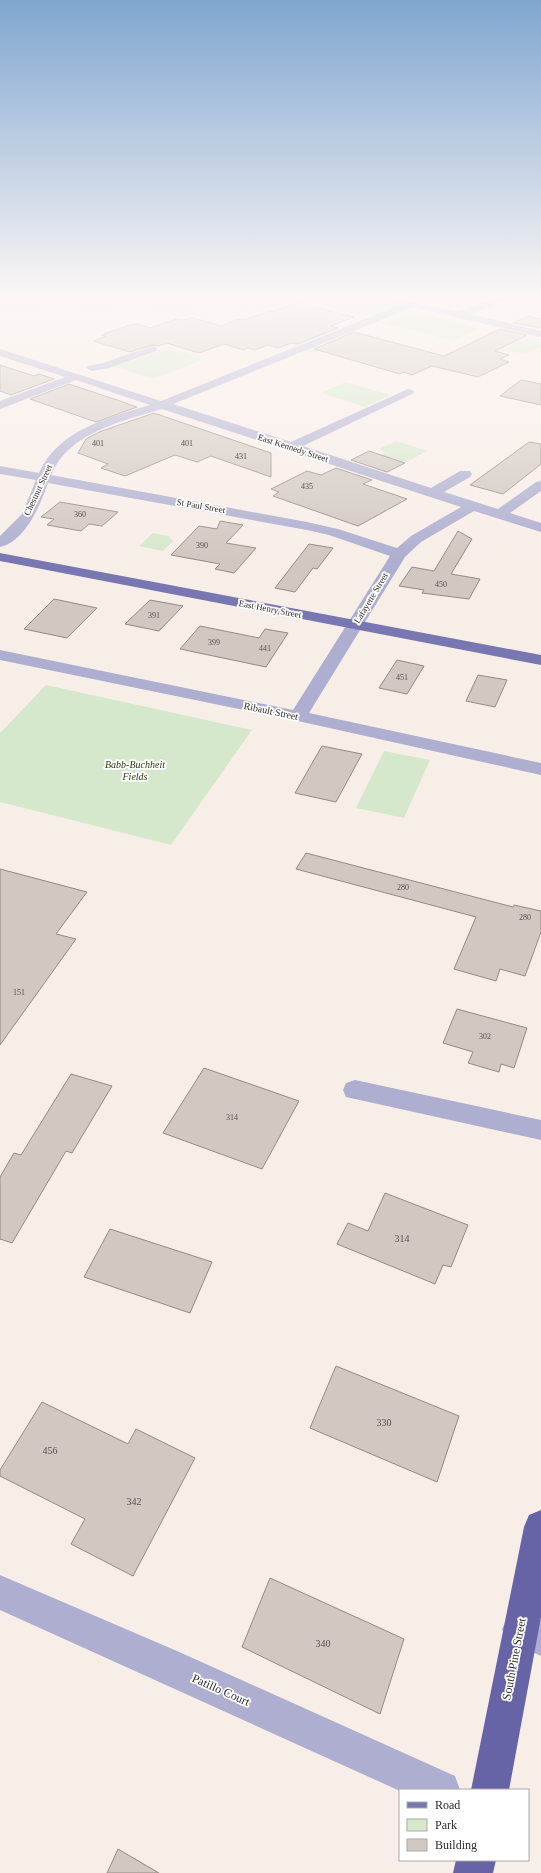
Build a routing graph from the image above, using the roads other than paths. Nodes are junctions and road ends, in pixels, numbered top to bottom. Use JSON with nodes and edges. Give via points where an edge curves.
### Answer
{"nodes":[{"id":1,"x":49,"y":385,"type":"edge"},
{"id":2,"x":102,"y":385,"type":"edge"},
{"id":3,"x":209,"y":385,"type":"edge"},
{"id":4,"x":408,"y":392,"type":"dead end"},
{"id":5,"x":0,"y":405,"type":"edge"},
{"id":6,"x":161,"y":405,"type":"junction"},
{"id":7,"x":291,"y":448,"type":"junction"},
{"id":8,"x":0,"y":470,"type":"edge"},
{"id":9,"x":465,"y":474,"type":"dead end"},
{"id":10,"x":44,"y":478,"type":"junction"},
{"id":11,"x":541,"y":485,"type":"edge"},
{"id":12,"x":432,"y":493,"type":"junction"},
{"id":13,"x":472,"y":506,"type":"junction"},
{"id":14,"x":499,"y":515,"type":"junction"},
{"id":15,"x":541,"y":528,"type":"edge"},
{"id":16,"x":0,"y":543,"type":"edge"},
{"id":17,"x":399,"y":554,"type":"junction"},
{"id":18,"x":0,"y":557,"type":"edge"},
{"id":19,"x":355,"y":624,"type":"junction"},
{"id":20,"x":0,"y":655,"type":"edge"},
{"id":21,"x":541,"y":660,"type":"edge"},
{"id":22,"x":298,"y":716,"type":"junction"},
{"id":23,"x":541,"y":769,"type":"edge"},
{"id":24,"x":355,"y":1090,"type":"dead end"},
{"id":25,"x":541,"y":1130,"type":"edge"},
{"id":26,"x":541,"y":1527,"type":"edge"},
{"id":27,"x":0,"y":1592,"type":"edge"},
{"id":28,"x":530,"y":1634,"type":"edge"},
{"id":29,"x":438,"y":1789,"type":"edge"},
{"id":30,"x":490,"y":1789,"type":"edge"},
{"id":31,"x":476,"y":1861,"type":"edge"},
{"id":32,"x":473,"y":1873,"type":"edge"}],
"edges":[{"from":1,"to":5,"type":"street"},
{"from":2,"to":6,"type":"street","name":"East Kennedy Street"},
{"from":3,"to":6,"type":"street","name":"Chestnut Street"},
{"from":4,"to":7,"type":"street"},
{"from":6,"to":7,"type":"street","name":"East Kennedy Street"},
{"from":6,"to":10,"type":"street","name":"Chestnut Street","via":[[126,416],[69,443],[53,458]]},
{"from":7,"to":12,"type":"street","name":"East Kennedy Street"},
{"from":8,"to":10,"type":"street","name":"St Paul Street"},
{"from":9,"to":12,"type":"street"},
{"from":10,"to":16,"type":"street","name":"Chestnut Street","via":[[23,522]]},
{"from":10,"to":17,"type":"street","name":"St Paul Street","via":[[307,526]]},
{"from":11,"to":14,"type":"street"},
{"from":12,"to":13,"type":"street","name":"East Kennedy Street"},
{"from":13,"to":14,"type":"street","name":"East Kennedy Street"},
{"from":13,"to":17,"type":"street","name":"Lafayette Street","via":[[416,539]]},
{"from":14,"to":15,"type":"street","name":"East Kennedy Street"},
{"from":17,"to":19,"type":"street","name":"Lafayette Street"},
{"from":18,"to":19,"type":"main road","name":"East Henry Street"},
{"from":19,"to":21,"type":"main road","name":"East Henry Street"},
{"from":19,"to":22,"type":"street","name":"Lafayette Street"},
{"from":20,"to":22,"type":"street","name":"Ribault Street"},
{"from":22,"to":23,"type":"street","name":"Ribault Street"},
{"from":24,"to":25,"type":"street"},
{"from":26,"to":28,"type":"highway","name":"South Pine Street"},
{"from":27,"to":29,"type":"street","name":"Patillo Court"},
{"from":28,"to":30,"type":"highway","name":"South Pine Street"},
{"from":31,"to":32,"type":"highway"}]}
